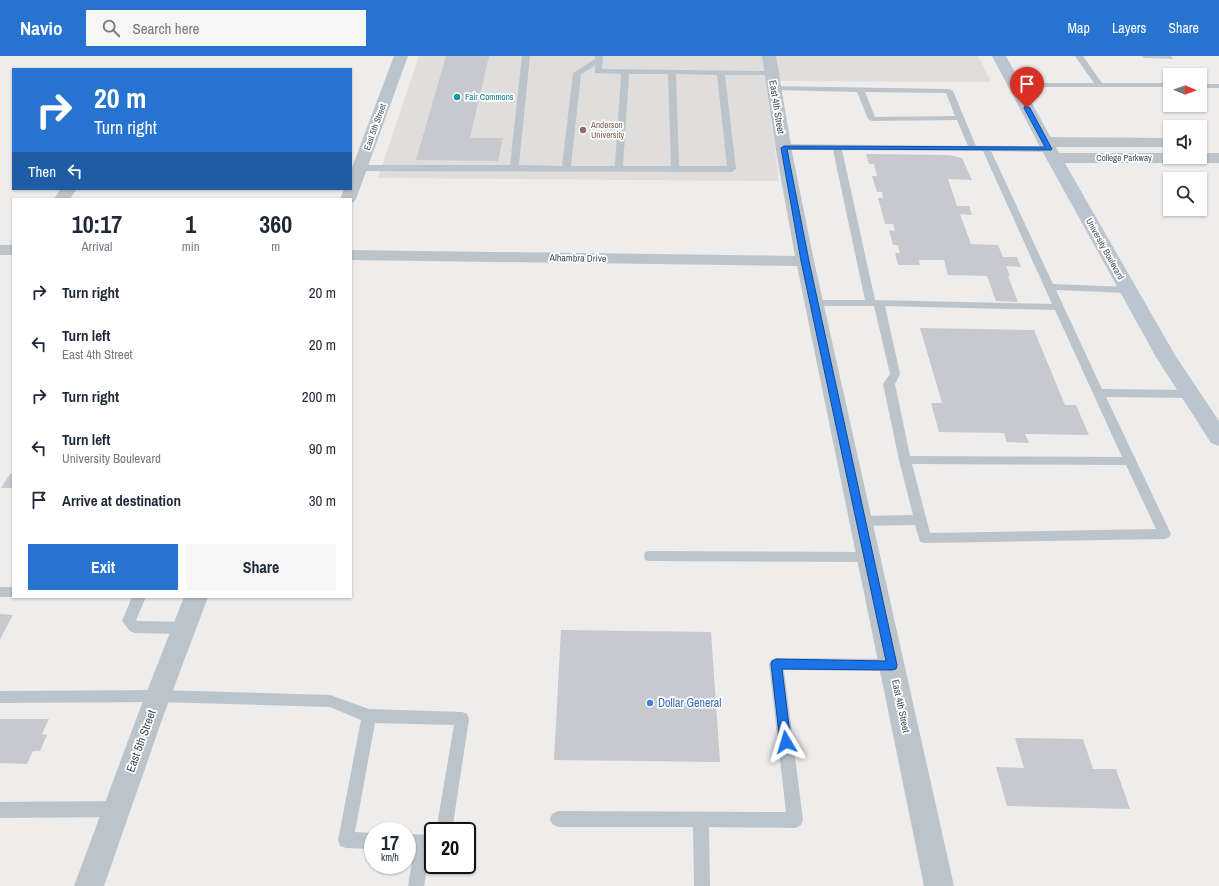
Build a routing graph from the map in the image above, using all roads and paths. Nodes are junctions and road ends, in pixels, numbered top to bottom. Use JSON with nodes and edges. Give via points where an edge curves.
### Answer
{"nodes":[{"id":1,"x":401,"y":56,"type":"edge"},
{"id":2,"x":526,"y":56,"type":"edge"},
{"id":3,"x":769,"y":56,"type":"edge"},
{"id":4,"x":999,"y":56,"type":"edge"},
{"id":5,"x":1079,"y":56,"type":"edge"},
{"id":6,"x":599,"y":58,"type":"edge"},
{"id":7,"x":625,"y":72,"type":"junction"},
{"id":8,"x":672,"y":72,"type":"junction"},
{"id":9,"x":721,"y":73,"type":"junction"},
{"id":10,"x":772,"y":73,"type":"junction"},
{"id":11,"x":1015,"y":85,"type":"junction"},
{"id":12,"x":1100,"y":85,"type":"junction"},
{"id":13,"x":1163,"y":86,"type":"edge"},
{"id":14,"x":1207,"y":86,"type":"edge"},
{"id":15,"x":1219,"y":86,"type":"edge"},
{"id":16,"x":774,"y":88,"type":"junction"},
{"id":17,"x":860,"y":90,"type":"junction"},
{"id":18,"x":960,"y":118,"type":"junction"},
{"id":19,"x":1163,"y":143,"type":"edge"},
{"id":20,"x":784,"y":148,"type":"junction"},
{"id":21,"x":837,"y":148,"type":"junction"},
{"id":22,"x":973,"y":149,"type":"junction"},
{"id":23,"x":986,"y":149,"type":"junction"},
{"id":24,"x":1050,"y":149,"type":"junction"},
{"id":25,"x":1219,"y":158,"type":"edge"},
{"id":26,"x":360,"y":168,"type":"junction"},
{"id":27,"x":514,"y":168,"type":"junction"},
{"id":28,"x":566,"y":168,"type":"junction"},
{"id":29,"x":620,"y":168,"type":"junction"},
{"id":30,"x":675,"y":168,"type":"junction"},
{"id":31,"x":352,"y":189,"type":"edge"},
{"id":32,"x":0,"y":250,"type":"edge"},
{"id":33,"x":12,"y":250,"type":"edge"},
{"id":34,"x":352,"y":255,"type":"edge"},
{"id":35,"x":805,"y":261,"type":"junction"},
{"id":36,"x":1050,"y":288,"type":"junction"},
{"id":37,"x":1128,"y":290,"type":"junction"},
{"id":38,"x":814,"y":303,"type":"junction"},
{"id":39,"x":875,"y":303,"type":"junction"},
{"id":40,"x":1059,"y":307,"type":"junction"},
{"id":41,"x":1099,"y":393,"type":"junction"},
{"id":42,"x":1190,"y":394,"type":"junction"},
{"id":43,"x":1219,"y":438,"type":"edge"},
{"id":44,"x":905,"y":460,"type":"junction"},
{"id":45,"x":1130,"y":461,"type":"junction"},
{"id":46,"x":920,"y":520,"type":"junction"},
{"id":47,"x":861,"y":521,"type":"junction"},
{"id":48,"x":650,"y":556,"type":"dead end"},
{"id":49,"x":868,"y":557,"type":"junction"},
{"id":50,"x":0,"y":592,"type":"edge"},
{"id":51,"x":12,"y":592,"type":"edge"},
{"id":52,"x":139,"y":598,"type":"edge"},
{"id":53,"x":196,"y":598,"type":"edge"},
{"id":54,"x":184,"y":628,"type":"junction"},
{"id":55,"x":892,"y":665,"type":"junction"},
{"id":56,"x":158,"y":696,"type":"junction"},
{"id":57,"x":0,"y":697,"type":"edge"},
{"id":58,"x":369,"y":716,"type":"junction"},
{"id":59,"x":117,"y":809,"type":"junction"},
{"id":60,"x":0,"y":810,"type":"edge"},
{"id":61,"x":558,"y":818,"type":"dead end"},
{"id":62,"x":701,"y":819,"type":"junction"},
{"id":63,"x":445,"y":822,"type":"edge"},
{"id":64,"x":364,"y":841,"type":"edge"},
{"id":65,"x":421,"y":843,"type":"edge"},
{"id":66,"x":90,"y":886,"type":"edge"},
{"id":67,"x":416,"y":886,"type":"edge"},
{"id":68,"x":702,"y":886,"type":"edge"},
{"id":69,"x":939,"y":886,"type":"edge"}],
"edges":[{"from":1,"to":26,"type":"street","name":"East 5th Street"},
{"from":2,"to":27,"type":"lane"},
{"from":3,"to":10,"type":"street","name":"East 4th Street"},
{"from":4,"to":11,"type":"main road","name":"University Boulevard"},
{"from":5,"to":12,"type":"lane"},
{"from":6,"to":7,"type":"lane","via":[[598,71]]},
{"from":6,"to":28,"type":"lane","via":[[577,72]]},
{"from":7,"to":8,"type":"lane"},
{"from":7,"to":29,"type":"lane"},
{"from":8,"to":9,"type":"lane"},
{"from":8,"to":30,"type":"lane"},
{"from":9,"to":10,"type":"lane"},
{"from":9,"to":30,"type":"lane","via":[[732,169]]},
{"from":10,"to":16,"type":"street","name":"East 4th Street"},
{"from":11,"to":12,"type":"lane"},
{"from":11,"to":24,"type":"main road","name":"University Boulevard"},
{"from":12,"to":13,"type":"lane"},
{"from":14,"to":15,"type":"lane"},
{"from":16,"to":17,"type":"lane"},
{"from":16,"to":20,"type":"street","name":"East 4th Street"},
{"from":17,"to":18,"type":"lane","via":[[949,91]]},
{"from":17,"to":18,"type":"lane","via":[[872,119]]},
{"from":18,"to":22,"type":"lane"},
{"from":19,"to":24,"type":"street","name":"College Parkway"},
{"from":20,"to":21,"type":"lane"},
{"from":20,"to":35,"type":"street","name":"East 4th Street"},
{"from":21,"to":22,"type":"lane"},
{"from":21,"to":39,"type":"lane"},
{"from":22,"to":23,"type":"lane"},
{"from":23,"to":24,"type":"lane"},
{"from":23,"to":36,"type":"lane"},
{"from":24,"to":25,"type":"street","name":"College Parkway"},
{"from":24,"to":37,"type":"main road","name":"University Boulevard"},
{"from":26,"to":27,"type":"lane"},
{"from":26,"to":31,"type":"street","name":"East 5th Street"},
{"from":27,"to":28,"type":"lane"},
{"from":28,"to":29,"type":"lane"},
{"from":29,"to":30,"type":"lane"},
{"from":32,"to":33,"type":"street"},
{"from":34,"to":35,"type":"street","name":"Alhambra Drive"},
{"from":35,"to":38,"type":"street","name":"East 4th Street"},
{"from":36,"to":37,"type":"lane"},
{"from":36,"to":40,"type":"lane"},
{"from":37,"to":42,"type":"main road","name":"University Boulevard"},
{"from":38,"to":39,"type":"lane"},
{"from":38,"to":47,"type":"street","name":"East 4th Street"},
{"from":39,"to":40,"type":"lane"},
{"from":39,"to":44,"type":"lane","via":[[895,374],[889,384]]},
{"from":40,"to":41,"type":"lane"},
{"from":41,"to":42,"type":"lane"},
{"from":41,"to":45,"type":"lane"},
{"from":42,"to":43,"type":"main road","name":"University Boulevard"},
{"from":44,"to":45,"type":"lane"},
{"from":44,"to":46,"type":"lane"},
{"from":45,"to":46,"type":"lane","via":[[1166,534],[925,538]]},
{"from":46,"to":47,"type":"lane"},
{"from":47,"to":49,"type":"street","name":"East 4th Street"},
{"from":48,"to":49,"type":"lane"},
{"from":49,"to":55,"type":"street","name":"East 4th Street"},
{"from":50,"to":51,"type":"lane"},
{"from":52,"to":54,"type":"lane","via":[[129,620],[135,627]]},
{"from":53,"to":54,"type":"street","name":"East 5th Street"},
{"from":54,"to":56,"type":"street","name":"East 5th Street"},
{"from":55,"to":62,"type":"lane","via":[[776,664],[795,820]]},
{"from":55,"to":69,"type":"street","name":"East 4th Street"},
{"from":56,"to":57,"type":"lane"},
{"from":56,"to":58,"type":"lane","via":[[330,702]]},
{"from":56,"to":59,"type":"street","name":"East 5th Street"},
{"from":58,"to":63,"type":"lane","via":[[462,719]]},
{"from":58,"to":64,"type":"lane","via":[[346,840]]},
{"from":59,"to":60,"type":"lane"},
{"from":59,"to":66,"type":"street","name":"East 5th Street"},
{"from":61,"to":62,"type":"lane"},
{"from":62,"to":68,"type":"lane"},
{"from":65,"to":67,"type":"lane"}]}
